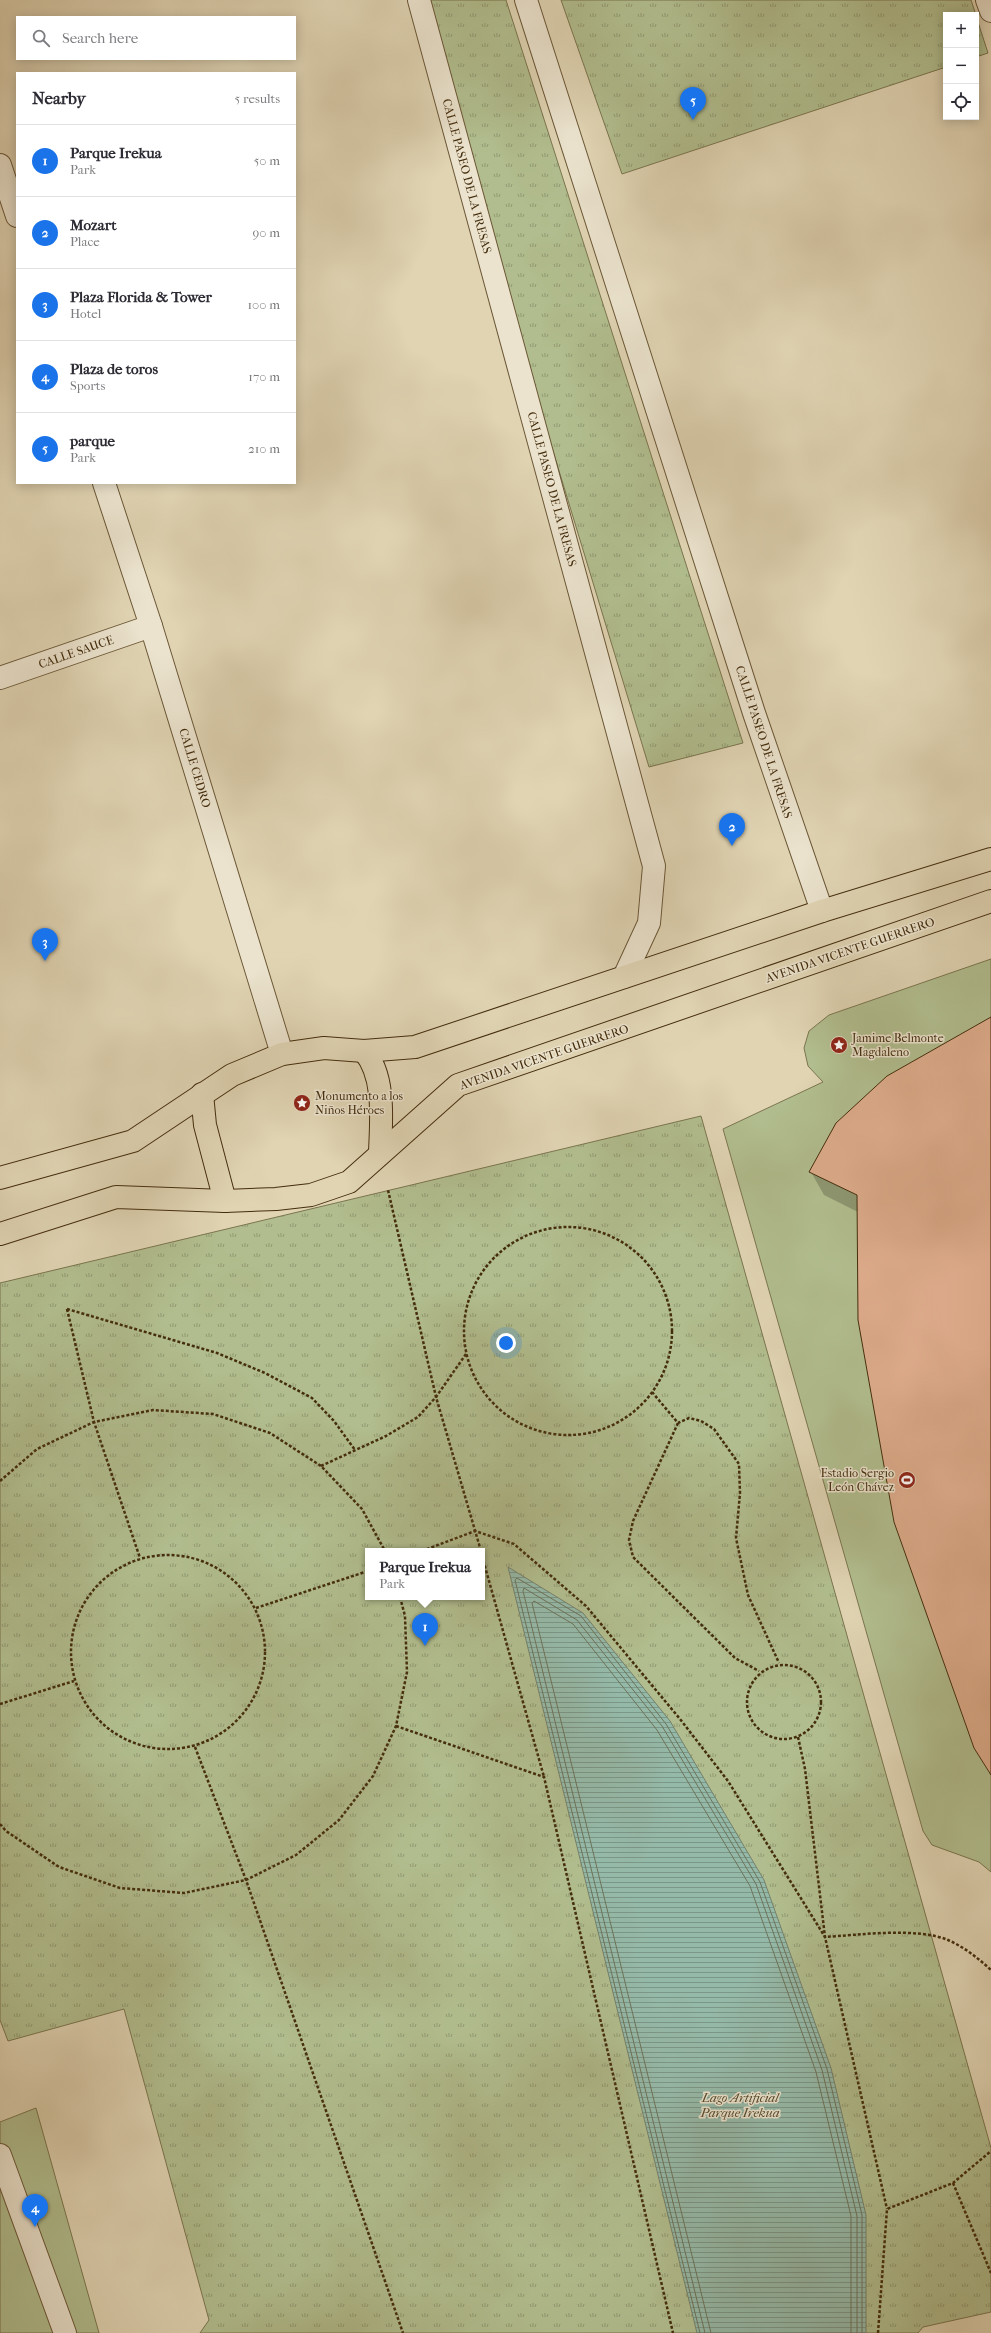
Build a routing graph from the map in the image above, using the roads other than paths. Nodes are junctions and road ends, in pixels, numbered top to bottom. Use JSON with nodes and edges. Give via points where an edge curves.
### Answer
{"nodes":[{"id":1,"x":419,"y":0,"type":"edge"},
{"id":2,"x":526,"y":0,"type":"edge"},
{"id":3,"x":987,"y":0,"type":"edge"},
{"id":4,"x":991,"y":11,"type":"edge"},
{"id":5,"x":0,"y":165,"type":"edge"},
{"id":6,"x":16,"y":213,"type":"edge"},
{"id":7,"x":104,"y":484,"type":"edge"},
{"id":8,"x":151,"y":626,"type":"junction"},
{"id":9,"x":0,"y":678,"type":"edge"},
{"id":10,"x":991,"y":859,"type":"edge"},
{"id":11,"x":991,"y":901,"type":"edge"},
{"id":12,"x":822,"y":911,"type":"junction"},
{"id":13,"x":624,"y":977,"type":"junction"},
{"id":14,"x":364,"y":1051,"type":"junction"},
{"id":15,"x":282,"y":1054,"type":"junction"},
{"id":16,"x":202,"y":1094,"type":"junction"},
{"id":17,"x":380,"y":1153,"type":"junction"},
{"id":18,"x":0,"y":1178,"type":"edge"},
{"id":19,"x":225,"y":1201,"type":"junction"},
{"id":20,"x":0,"y":1234,"type":"edge"},
{"id":21,"x":0,"y":2155,"type":"edge"},
{"id":22,"x":65,"y":2333,"type":"edge"}],
"edges":[{"from":1,"to":13,"type":"street","name":"CALLE PASEO DE LA FRESAS","via":[[654,866],[649,923]]},
{"from":2,"to":12,"type":"street","name":"CALLE PASEO DE LA FRESAS","via":[[754,713]]},
{"from":3,"to":4,"type":"street"},
{"from":5,"to":6,"type":"street"},
{"from":7,"to":8,"type":"street","name":"CALLE CEDRO"},
{"from":8,"to":9,"type":"street","name":"CALLE SAUCE"},
{"from":8,"to":15,"type":"street","name":"CALLE CEDRO"},
{"from":10,"to":12,"type":"main road"},
{"from":11,"to":17,"type":"main road","name":"AVENIDA VICENTE GUERRERO","via":[[458,1085]]},
{"from":12,"to":13,"type":"main road"},
{"from":13,"to":14,"type":"main road","via":[[415,1047]]},
{"from":14,"to":15,"type":"main road","via":[[324,1048]]},
{"from":14,"to":17,"type":"main road","via":[[372,1061],[377,1081],[381,1121]]},
{"from":15,"to":16,"type":"main road","via":[[232,1075]]},
{"from":16,"to":18,"type":"main road","via":[[132,1141]]},
{"from":16,"to":19,"type":"main road","via":[[205,1125]]},
{"from":17,"to":19,"type":"main road","name":"AVENIDA VICENTE GUERRERO","via":[[349,1182],[310,1195]]},
{"from":19,"to":20,"type":"main road","name":"AVENIDA VICENTE GUERRERO","via":[[116,1197]]},
{"from":21,"to":22,"type":"street"}]}
